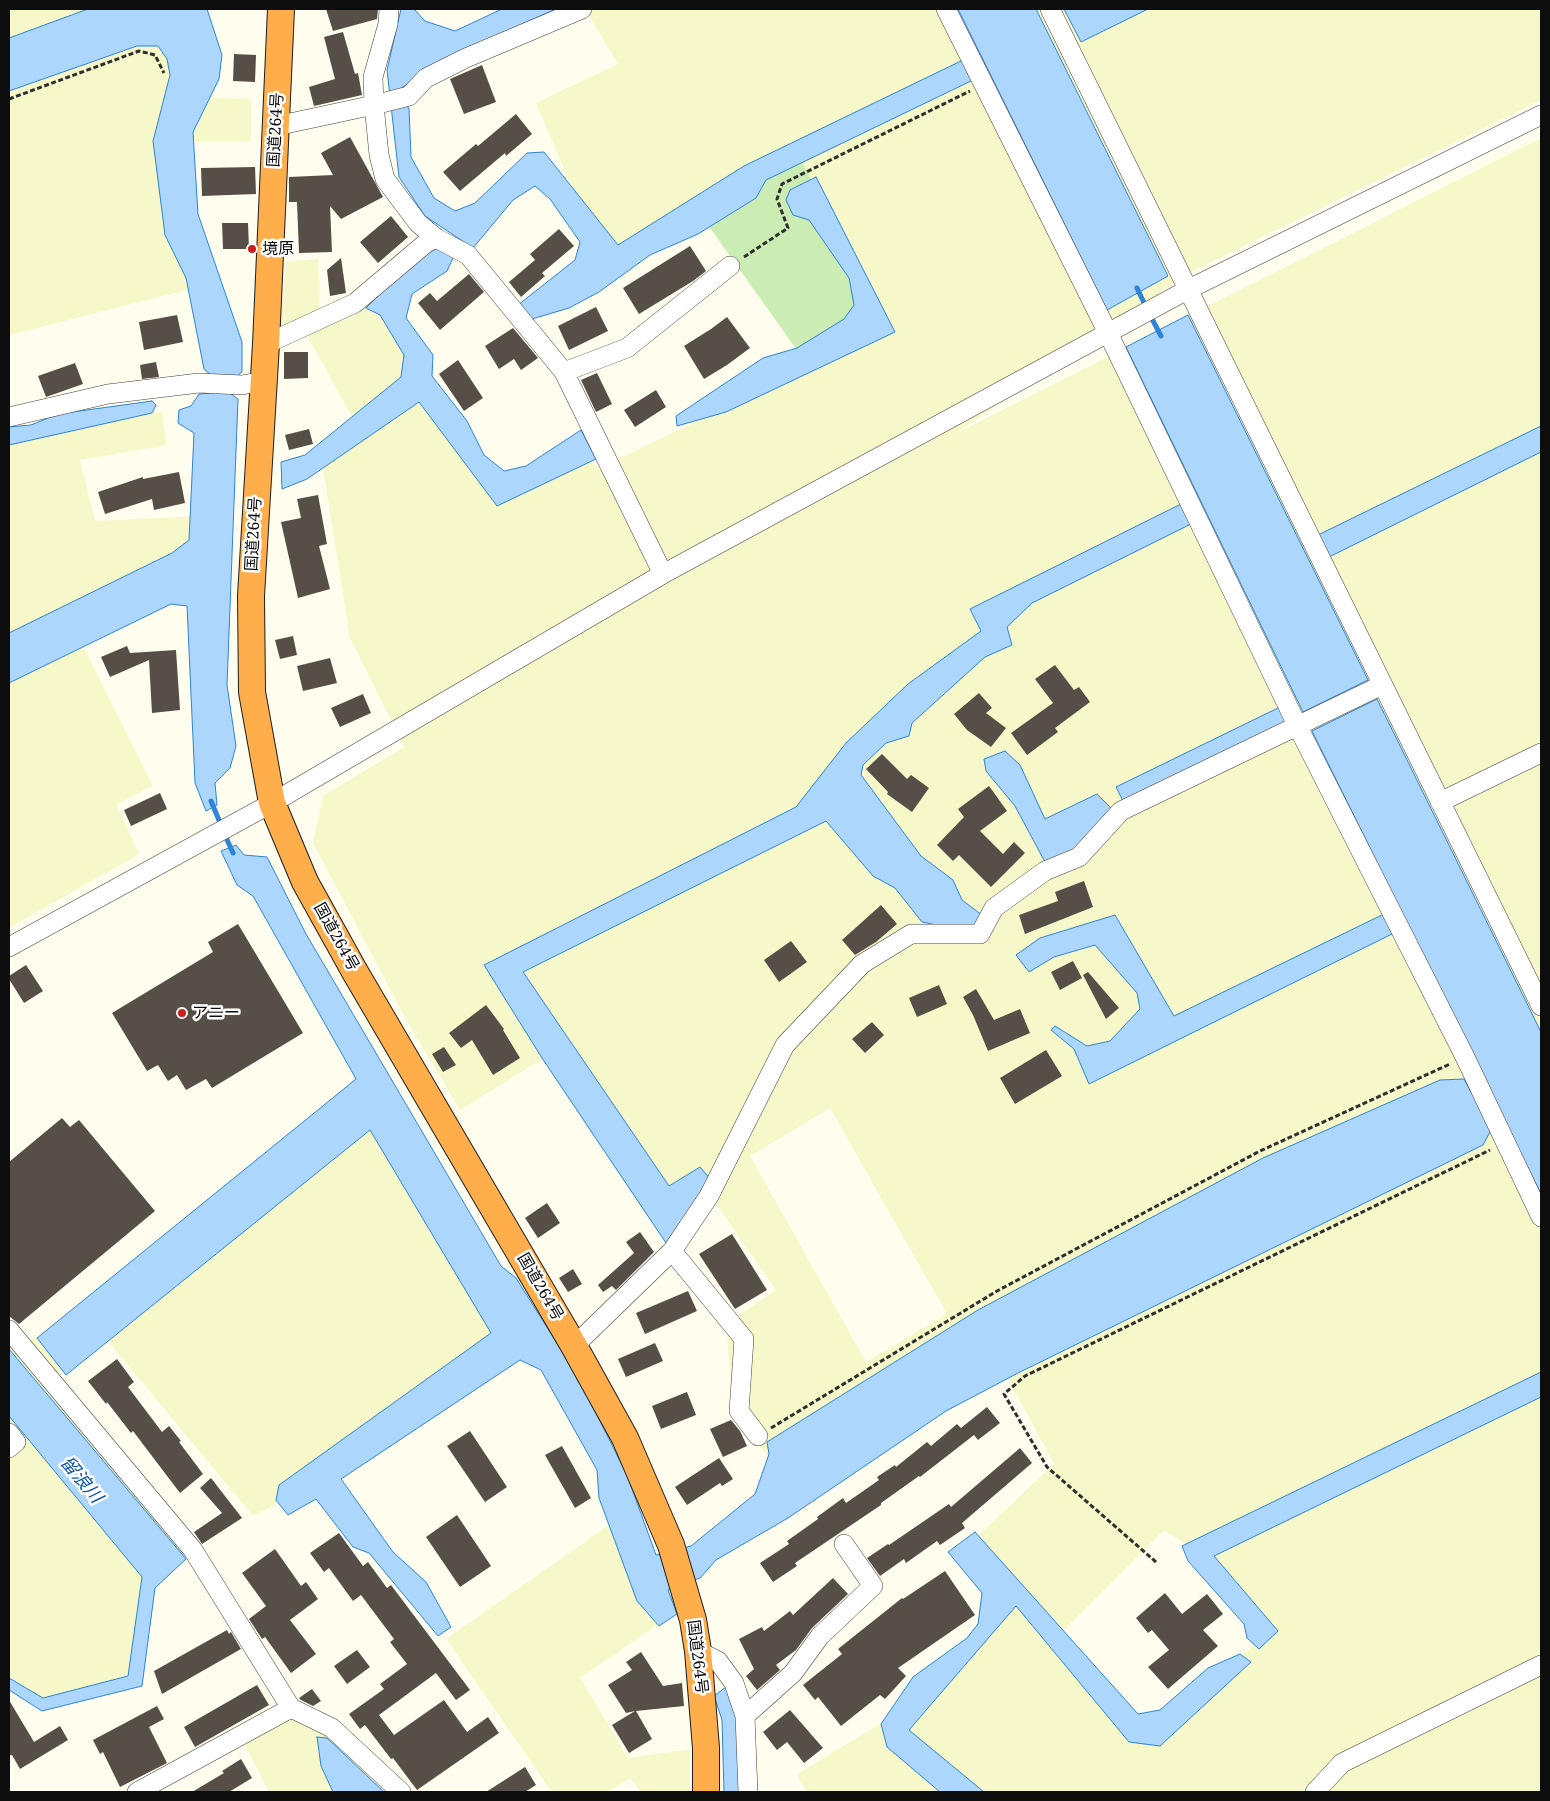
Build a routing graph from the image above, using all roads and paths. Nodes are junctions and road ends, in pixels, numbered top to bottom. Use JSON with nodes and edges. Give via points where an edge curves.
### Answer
{"nodes":[{"id":1,"x":281,"y":9,"type":"edge"},
{"id":2,"x":389,"y":9,"type":"edge"},
{"id":3,"x":582,"y":9,"type":"edge"},
{"id":4,"x":946,"y":9,"type":"edge"},
{"id":5,"x":1050,"y":9,"type":"edge"},
{"id":6,"x":164,"y":73,"type":"dead end"},
{"id":7,"x":984,"y":84,"type":"junction"},
{"id":8,"x":9,"y":99,"type":"edge"},
{"id":9,"x":382,"y":103,"type":"junction"},
{"id":10,"x":1541,"y":115,"type":"edge"},
{"id":11,"x":276,"y":126,"type":"junction"},
{"id":12,"x":436,"y":238,"type":"junction"},
{"id":13,"x":730,"y":266,"type":"joint"},
{"id":14,"x":1189,"y":289,"type":"junction"},
{"id":15,"x":1108,"y":333,"type":"junction"},
{"id":16,"x":266,"y":344,"type":"junction"},
{"id":17,"x":564,"y":372,"type":"junction"},
{"id":18,"x":253,"y":383,"type":"junction"},
{"id":19,"x":9,"y":417,"type":"edge"},
{"id":20,"x":663,"y":574,"type":"junction"},
{"id":21,"x":1382,"y":685,"type":"junction"},
{"id":22,"x":1298,"y":727,"type":"junction"},
{"id":23,"x":1541,"y":752,"type":"edge"},
{"id":24,"x":1440,"y":802,"type":"junction"},
{"id":25,"x":272,"y":803,"type":"junction"},
{"id":26,"x":9,"y":947,"type":"edge"},
{"id":27,"x":1541,"y":1006,"type":"edge"},
{"id":28,"x":1465,"y":1058,"type":"junction"},
{"id":29,"x":1504,"y":1143,"type":"junction"},
{"id":30,"x":1541,"y":1217,"type":"edge"},
{"id":31,"x":672,"y":1250,"type":"junction"},
{"id":32,"x":9,"y":1330,"type":"edge"},
{"id":33,"x":574,"y":1346,"type":"junction"},
{"id":34,"x":9,"y":1433,"type":"edge"},
{"id":35,"x":758,"y":1436,"type":"joint"},
{"id":36,"x":9,"y":1448,"type":"edge"},
{"id":37,"x":844,"y":1544,"type":"dead end"},
{"id":38,"x":1156,"y":1562,"type":"dead end"},
{"id":39,"x":698,"y":1651,"type":"junction"},
{"id":40,"x":1541,"y":1665,"type":"edge"},
{"id":41,"x":291,"y":1708,"type":"junction"},
{"id":42,"x":745,"y":1716,"type":"junction"},
{"id":43,"x":137,"y":1792,"type":"edge"},
{"id":44,"x":401,"y":1792,"type":"edge"},
{"id":45,"x":706,"y":1792,"type":"edge"},
{"id":46,"x":748,"y":1792,"type":"edge"},
{"id":47,"x":1315,"y":1792,"type":"edge"}],
"edges":[{"from":1,"to":11,"type":"highway","name":"国道264号"},
{"from":2,"to":9,"type":"street","via":[[373,77]]},
{"from":3,"to":9,"type":"street","via":[[426,78],[409,96]]},
{"from":4,"to":7,"type":"street"},
{"from":5,"to":14,"type":"street"},
{"from":6,"to":8,"type":"path","via":[[155,55],[139,51]]},
{"from":7,"to":13,"type":"path","via":[[782,184],[777,199],[788,228]]},
{"from":7,"to":15,"type":"street"},
{"from":9,"to":11,"type":"street"},
{"from":9,"to":12,"type":"street","via":[[380,155],[385,178],[418,223]]},
{"from":10,"to":14,"type":"street"},
{"from":11,"to":16,"type":"highway","name":"国道264号"},
{"from":12,"to":16,"type":"street","via":[[355,303]]},
{"from":12,"to":17,"type":"street","via":[[468,255]]},
{"from":13,"to":17,"type":"street","via":[[627,348]]},
{"from":14,"to":15,"type":"street"},
{"from":14,"to":21,"type":"street"},
{"from":15,"to":20,"type":"street"},
{"from":15,"to":22,"type":"street"},
{"from":16,"to":18,"type":"highway","name":"国道264号"},
{"from":17,"to":20,"type":"street"},
{"from":18,"to":19,"type":"street","via":[[199,383],[108,394]]},
{"from":18,"to":25,"type":"highway","name":"国道264号","via":[[252,692]]},
{"from":20,"to":25,"type":"street"},
{"from":21,"to":22,"type":"street"},
{"from":21,"to":24,"type":"street"},
{"from":22,"to":28,"type":"street"},
{"from":22,"to":31,"type":"street","via":[[1120,811],[1079,857],[1045,871],[994,908],[980,934],[911,934],[862,964],[786,1045],[709,1196]]},
{"from":23,"to":24,"type":"street"},
{"from":24,"to":27,"type":"street"},
{"from":25,"to":26,"type":"street"},
{"from":25,"to":33,"type":"highway","name":"国道264号","via":[[305,882],[346,956]]},
{"from":28,"to":29,"type":"street"},
{"from":28,"to":35,"type":"path","via":[[1260,1151],[997,1291]]},
{"from":29,"to":30,"type":"street"},
{"from":29,"to":38,"type":"path","via":[[1025,1376],[1004,1394],[1047,1467]]},
{"from":31,"to":33,"type":"street"},
{"from":31,"to":35,"type":"street","via":[[744,1340],[739,1411]]},
{"from":32,"to":41,"type":"street","via":[[193,1550]]},
{"from":33,"to":39,"type":"highway","name":"国道264号","via":[[625,1438],[671,1545],[693,1620]]},
{"from":34,"to":36,"type":"street","via":[[16,1442]]},
{"from":37,"to":42,"type":"street","via":[[873,1586],[820,1636],[793,1673]]},
{"from":39,"to":42,"type":"street","via":[[718,1661],[734,1683]]},
{"from":39,"to":45,"type":"highway","name":"国道264号"},
{"from":40,"to":47,"type":"street","via":[[1342,1763]]},
{"from":41,"to":43,"type":"street"},
{"from":41,"to":44,"type":"street","via":[[332,1728]]},
{"from":42,"to":46,"type":"street"}]}
